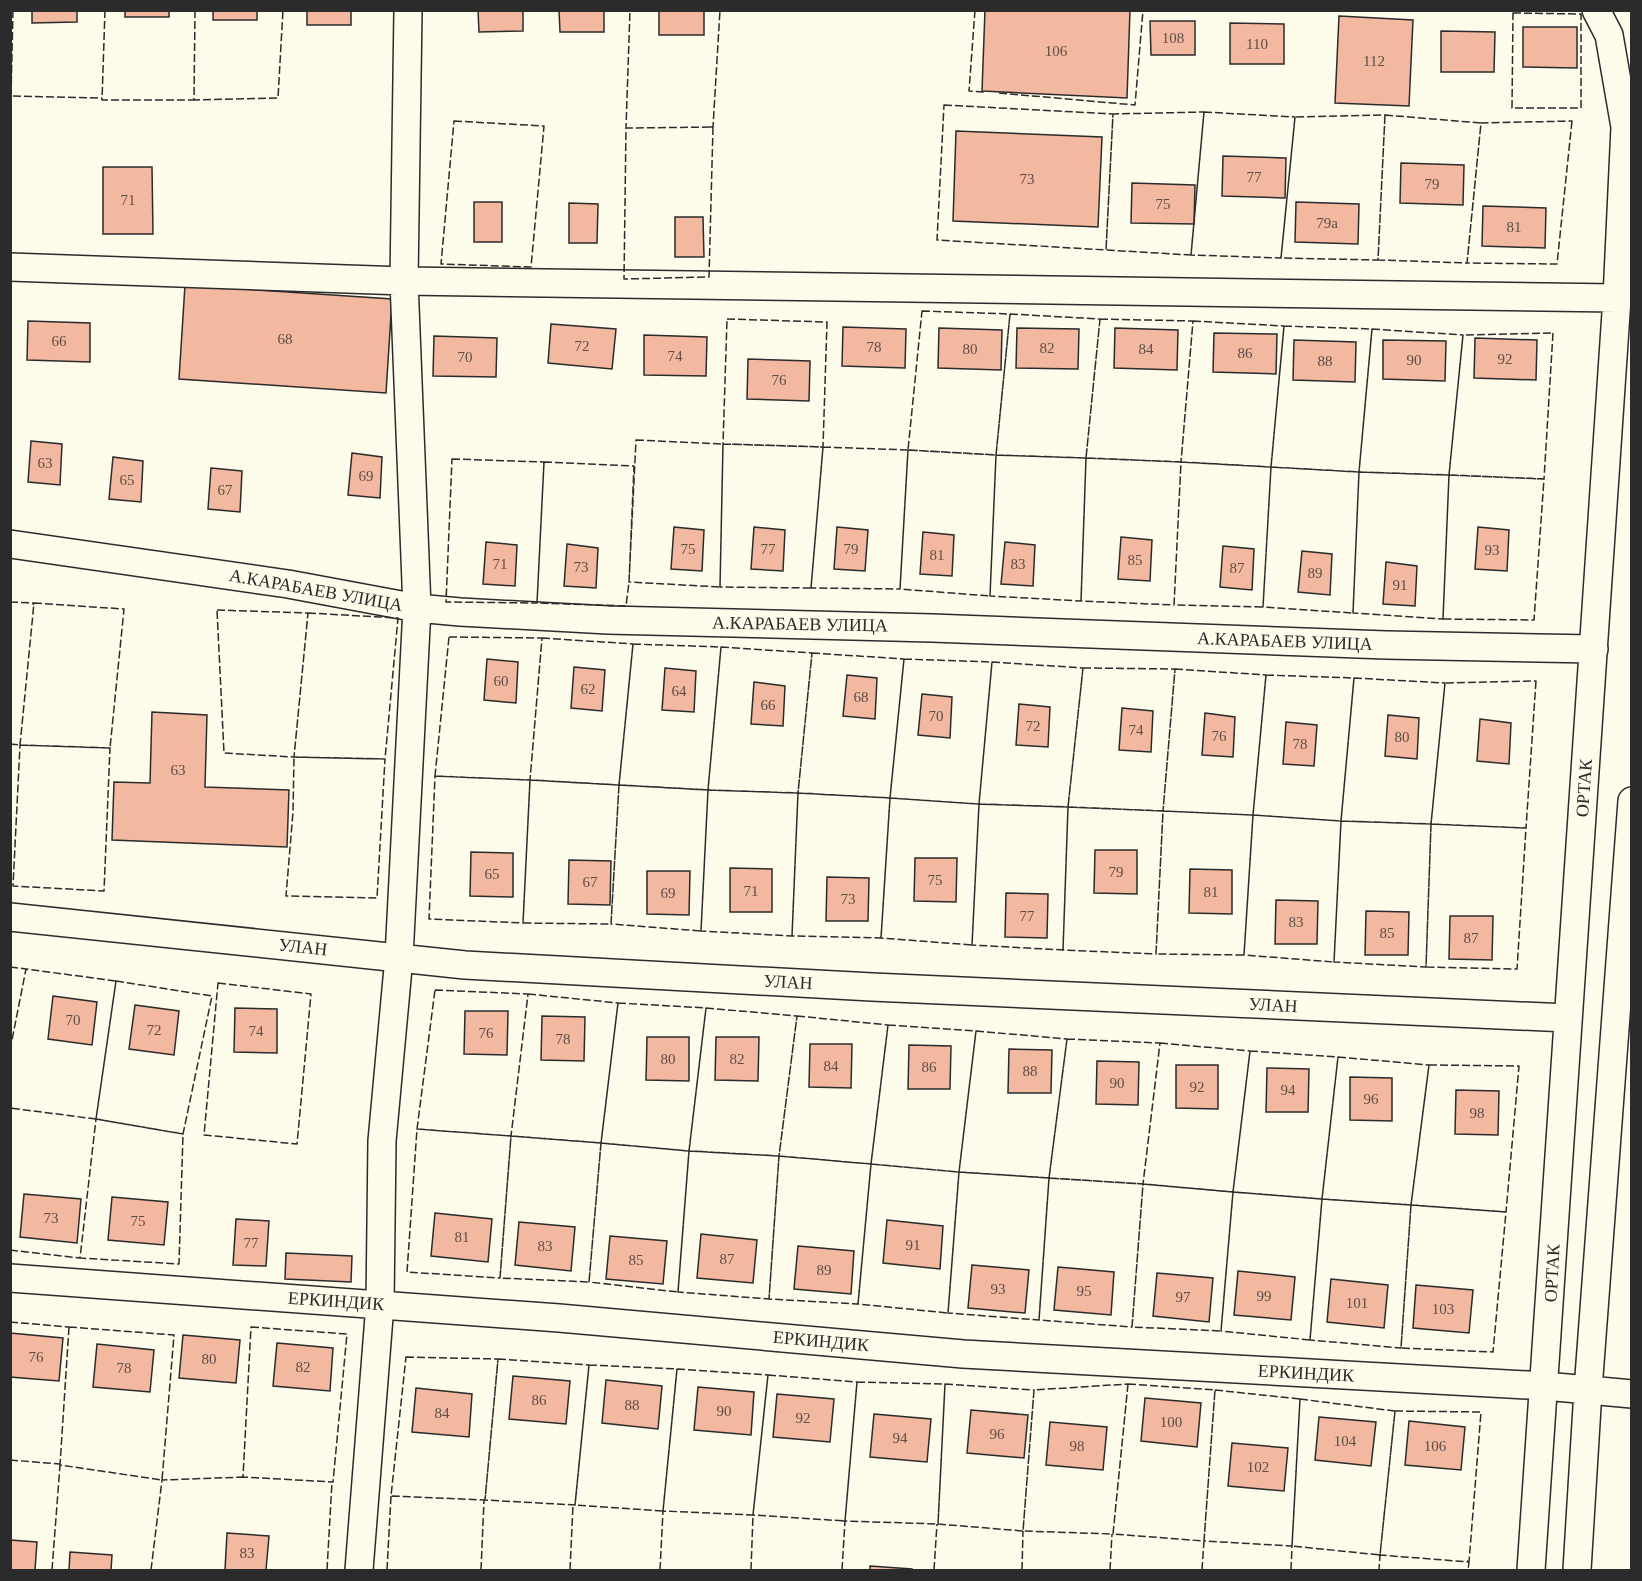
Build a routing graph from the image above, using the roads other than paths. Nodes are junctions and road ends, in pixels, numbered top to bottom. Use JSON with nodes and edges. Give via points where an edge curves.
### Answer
{"nodes":[{"id":1,"x":408,"y":10,"type":"edge"},
{"id":2,"x":1596,"y":10,"type":"edge"},
{"id":3,"x":10,"y":267,"type":"edge"},
{"id":4,"x":404,"y":281,"type":"junction"},
{"id":5,"x":1617,"y":298,"type":"junction"},
{"id":6,"x":10,"y":544,"type":"edge"},
{"id":7,"x":417,"y":608,"type":"junction"},
{"id":8,"x":1594,"y":649,"type":"junction"},
{"id":9,"x":1632,"y":801,"type":"edge"},
{"id":10,"x":10,"y":916,"type":"edge"},
{"id":11,"x":399,"y":957,"type":"junction"},
{"id":12,"x":1624,"y":1015,"type":"edge"},
{"id":13,"x":1567,"y":1018,"type":"junction"},
{"id":14,"x":10,"y":1278,"type":"edge"},
{"id":15,"x":380,"y":1304,"type":"junction"},
{"id":16,"x":1545,"y":1386,"type":"junction"},
{"id":17,"x":1588,"y":1390,"type":"junction"},
{"id":18,"x":1632,"y":1394,"type":"edge"},
{"id":19,"x":359,"y":1570,"type":"edge"},
{"id":20,"x":1531,"y":1570,"type":"edge"},
{"id":21,"x":1577,"y":1570,"type":"edge"}],
"edges":[{"from":1,"to":4,"type":"street"},
{"from":2,"to":5,"type":"street","name":"ОРТАК","via":[[1609,35],[1626,127]]},
{"from":3,"to":4,"type":"street"},
{"from":4,"to":5,"type":"street"},
{"from":4,"to":7,"type":"street"},
{"from":5,"to":8,"type":"street","name":"ОРТАК"},
{"from":6,"to":7,"type":"street","name":"А.КАРАБАЕВ УЛИЦА","via":[[288,584]]},
{"from":7,"to":8,"type":"street","name":"А.КАРАБАЕВ УЛИЦА","via":[[608,620]]},
{"from":7,"to":11,"type":"street"},
{"from":8,"to":13,"type":"street","name":"ОРТАК"},
{"from":9,"to":12,"type":"street"},
{"from":10,"to":11,"type":"street","name":"УЛАН"},
{"from":11,"to":13,"type":"street","name":"УЛАН","via":[[465,965]]},
{"from":11,"to":15,"type":"street","via":[[382,1141]]},
{"from":12,"to":17,"type":"street"},
{"from":13,"to":16,"type":"street","name":"ОРТАК"},
{"from":14,"to":15,"type":"street","name":"ЕРКИНДИК"},
{"from":15,"to":16,"type":"street","name":"ЕРКИНДИК","via":[[963,1354]]},
{"from":15,"to":19,"type":"street"},
{"from":16,"to":17,"type":"street","name":"ЕРКИНДИК"},
{"from":16,"to":20,"type":"street","name":"ОРТАК"},
{"from":17,"to":18,"type":"street","name":"ЕРКИНДИК"},
{"from":17,"to":21,"type":"street"}]}
